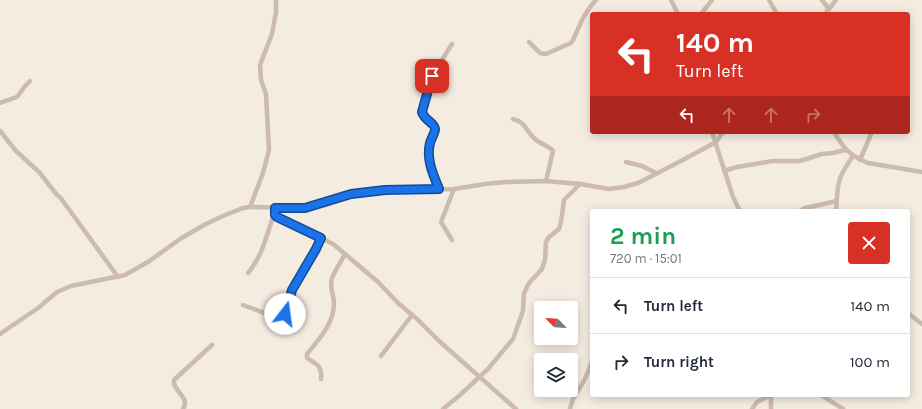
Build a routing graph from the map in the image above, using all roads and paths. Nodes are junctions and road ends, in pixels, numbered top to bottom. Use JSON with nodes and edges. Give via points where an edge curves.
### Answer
{"nodes":[{"id":1,"x":276,"y":0,"type":"edge"},
{"id":2,"x":596,"y":0,"type":"edge"},
{"id":3,"x":671,"y":0,"type":"edge"},
{"id":4,"x":712,"y":0,"type":"edge"},
{"id":5,"x":769,"y":0,"type":"edge"},
{"id":6,"x":822,"y":0,"type":"edge"},
{"id":7,"x":836,"y":0,"type":"edge"},
{"id":8,"x":829,"y":9,"type":"junction"},
{"id":9,"x":677,"y":12,"type":"edge"},
{"id":10,"x":703,"y":12,"type":"edge"},
{"id":11,"x":776,"y":12,"type":"edge"},
{"id":12,"x":827,"y":12,"type":"edge"},
{"id":13,"x":530,"y":42,"type":"dead end"},
{"id":14,"x":452,"y":44,"type":"dead end"},
{"id":15,"x":30,"y":81,"type":"dead end"},
{"id":16,"x":0,"y":103,"type":"edge"},
{"id":17,"x":512,"y":119,"type":"dead end"},
{"id":18,"x":0,"y":132,"type":"edge"},
{"id":19,"x":713,"y":134,"type":"edge"},
{"id":20,"x":722,"y":134,"type":"edge"},
{"id":21,"x":835,"y":134,"type":"edge"},
{"id":22,"x":871,"y":134,"type":"edge"},
{"id":23,"x":716,"y":142,"type":"junction"},
{"id":24,"x":845,"y":150,"type":"junction"},
{"id":25,"x":853,"y":156,"type":"junction"},
{"id":26,"x":860,"y":160,"type":"junction"},
{"id":27,"x":626,"y":162,"type":"dead end"},
{"id":28,"x":724,"y":171,"type":"junction"},
{"id":29,"x":922,"y":172,"type":"edge"},
{"id":30,"x":656,"y":173,"type":"junction"},
{"id":31,"x":546,"y":181,"type":"junction"},
{"id":32,"x":580,"y":184,"type":"junction"},
{"id":33,"x":454,"y":188,"type":"junction"},
{"id":34,"x":439,"y":189,"type":"junction"},
{"id":35,"x":836,"y":201,"type":"junction"},
{"id":36,"x":250,"y":207,"type":"junction"},
{"id":37,"x":275,"y":208,"type":"junction"},
{"id":38,"x":739,"y":209,"type":"edge"},
{"id":39,"x":803,"y":209,"type":"edge"},
{"id":40,"x":836,"y":209,"type":"edge"},
{"id":41,"x":275,"y":215,"type":"junction"},
{"id":42,"x":321,"y":238,"type":"junction"},
{"id":43,"x":452,"y":240,"type":"dead end"},
{"id":44,"x":345,"y":254,"type":"junction"},
{"id":45,"x":248,"y":273,"type":"dead end"},
{"id":46,"x":118,"y":277,"type":"junction"},
{"id":47,"x":243,"y":305,"type":"dead end"},
{"id":48,"x":910,"y":314,"type":"edge"},
{"id":49,"x":412,"y":315,"type":"junction"},
{"id":50,"x":922,"y":324,"type":"edge"},
{"id":51,"x":0,"y":334,"type":"edge"},
{"id":52,"x":212,"y":345,"type":"dead end"},
{"id":53,"x":381,"y":356,"type":"dead end"},
{"id":54,"x":590,"y":367,"type":"edge"},
{"id":55,"x":480,"y":378,"type":"junction"},
{"id":56,"x":321,"y":379,"type":"dead end"},
{"id":57,"x":767,"y":397,"type":"edge"},
{"id":58,"x":771,"y":397,"type":"edge"},
{"id":59,"x":824,"y":397,"type":"edge"},
{"id":60,"x":183,"y":409,"type":"edge"},
{"id":61,"x":443,"y":409,"type":"edge"},
{"id":62,"x":516,"y":409,"type":"edge"},
{"id":63,"x":570,"y":409,"type":"edge"},
{"id":64,"x":752,"y":409,"type":"edge"},
{"id":65,"x":771,"y":409,"type":"edge"},
{"id":66,"x":844,"y":409,"type":"edge"}],
"edges":[{"from":1,"to":36,"type":"street","via":[[272,34],[260,65],[261,80],[266,94],[269,150],[264,173]]},
{"from":2,"to":13,"type":"street","via":[[586,12],[570,43],[546,54],[540,53]]},
{"from":3,"to":9,"type":"street"},
{"from":4,"to":10,"type":"street"},
{"from":5,"to":11,"type":"street"},
{"from":6,"to":8,"type":"street"},
{"from":7,"to":8,"type":"street"},
{"from":8,"to":12,"type":"street"},
{"from":14,"to":34,"type":"street","via":[[432,76],[422,112],[423,117],[435,128],[429,145],[429,154],[431,170]]},
{"from":15,"to":16,"type":"street","via":[[17,97]]},
{"from":17,"to":31,"type":"street","via":[[522,122],[534,138],[553,151]]},
{"from":18,"to":46,"type":"street","via":[[60,197]]},
{"from":19,"to":23,"type":"street"},
{"from":20,"to":23,"type":"street"},
{"from":21,"to":24,"type":"street"},
{"from":22,"to":26,"type":"street"},
{"from":23,"to":28,"type":"street"},
{"from":23,"to":30,"type":"street"},
{"from":24,"to":25,"type":"street"},
{"from":24,"to":28,"type":"street","via":[[800,161],[766,162]]},
{"from":25,"to":26,"type":"street"},
{"from":25,"to":35,"type":"street","via":[[840,175]]},
{"from":26,"to":29,"type":"street"},
{"from":27,"to":30,"type":"street","via":[[646,167]]},
{"from":28,"to":38,"type":"street"},
{"from":30,"to":32,"type":"street","via":[[624,187],[609,189]]},
{"from":31,"to":32,"type":"street"},
{"from":31,"to":33,"type":"street"},
{"from":32,"to":55,"type":"street","via":[[564,200],[559,229],[546,242],[542,268],[524,293],[523,311],[513,339]]},
{"from":33,"to":34,"type":"street"},
{"from":33,"to":43,"type":"street","via":[[441,222]]},
{"from":34,"to":37,"type":"street","via":[[385,190],[351,194],[305,208]]},
{"from":35,"to":39,"type":"street"},
{"from":35,"to":40,"type":"street"},
{"from":36,"to":37,"type":"street"},
{"from":36,"to":46,"type":"street","via":[[204,224],[148,262]]},
{"from":37,"to":41,"type":"street"},
{"from":41,"to":42,"type":"street"},
{"from":41,"to":45,"type":"street","via":[[259,257]]},
{"from":42,"to":44,"type":"street"},
{"from":42,"to":47,"type":"street","via":[[292,290],[283,318]]},
{"from":44,"to":49,"type":"street"},
{"from":44,"to":56,"type":"street","via":[[332,278],[334,304],[328,326],[307,354],[307,358],[320,367]]},
{"from":46,"to":51,"type":"street","via":[[71,286],[57,292]]},
{"from":48,"to":50,"type":"street"},
{"from":49,"to":53,"type":"street"},
{"from":49,"to":55,"type":"street"},
{"from":52,"to":60,"type":"street","via":[[174,380],[175,386],[186,401]]},
{"from":54,"to":63,"type":"street"},
{"from":55,"to":61,"type":"street"},
{"from":55,"to":62,"type":"street"},
{"from":57,"to":64,"type":"street","via":[[757,402]]},
{"from":58,"to":65,"type":"street"},
{"from":59,"to":66,"type":"street"}]}
